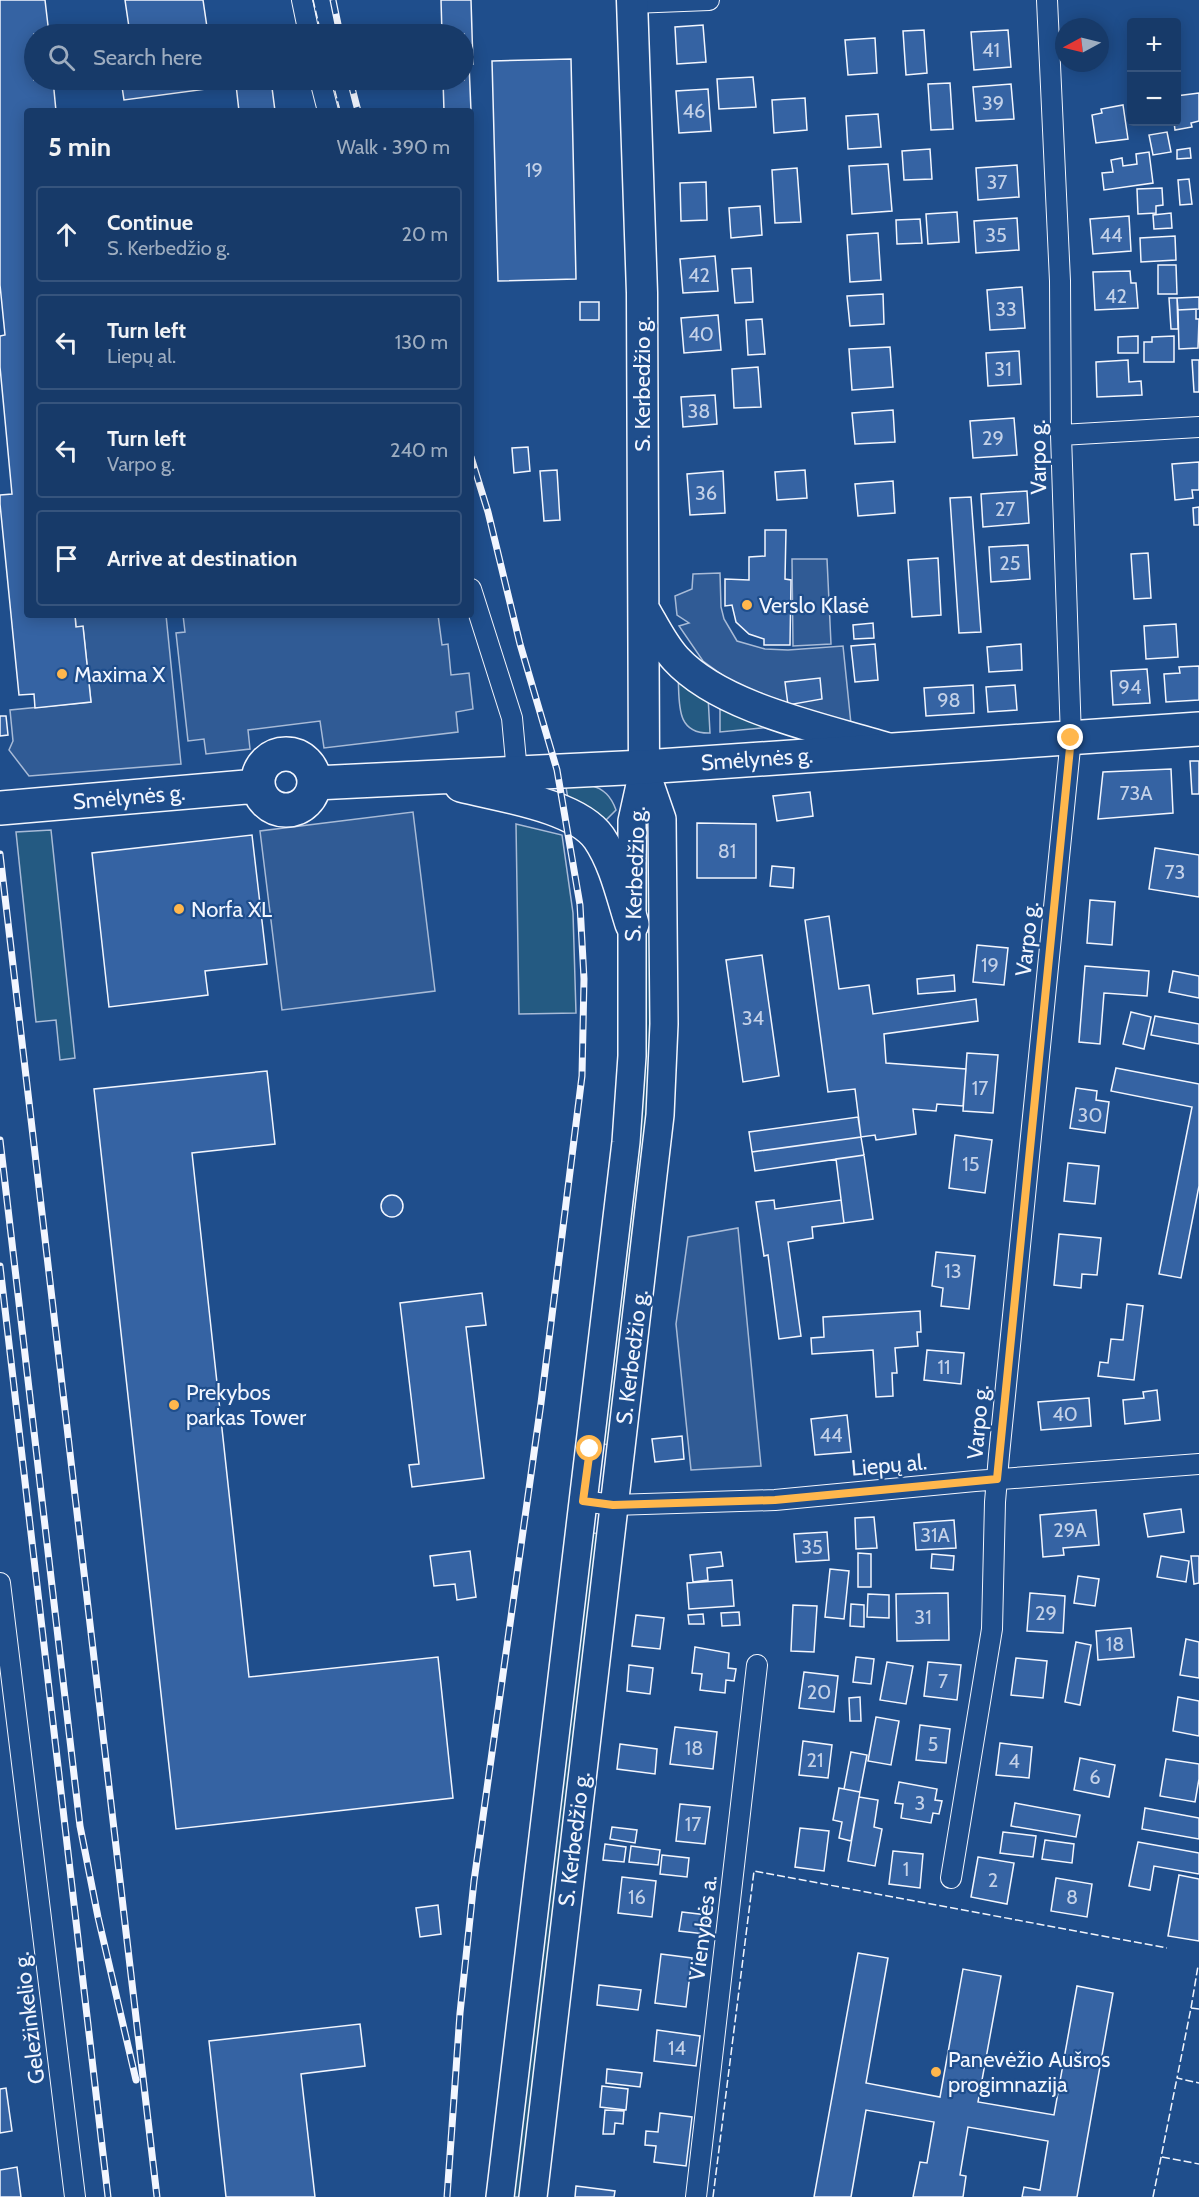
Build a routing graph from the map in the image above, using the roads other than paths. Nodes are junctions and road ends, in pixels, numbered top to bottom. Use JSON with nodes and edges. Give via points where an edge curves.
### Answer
{"nodes":[{"id":1,"x":302,"y":0,"type":"edge"},
{"id":2,"x":710,"y":0,"type":"edge"},
{"id":3,"x":1047,"y":0,"type":"edge"},
{"id":4,"x":632,"y":2,"type":"edge"},
{"id":5,"x":307,"y":24,"type":"edge"},
{"id":6,"x":323,"y":90,"type":"edge"},
{"id":7,"x":327,"y":108,"type":"edge"},
{"id":8,"x":1199,"y":427,"type":"edge"},
{"id":9,"x":1061,"y":435,"type":"junction"},
{"id":10,"x":474,"y":598,"type":"edge"},
{"id":11,"x":643,"y":606,"type":"junction"},
{"id":12,"x":1199,"y":729,"type":"edge"},
{"id":13,"x":1071,"y":738,"type":"junction"},
{"id":14,"x":892,"y":750,"type":"junction"},
{"id":15,"x":644,"y":767,"type":"junction"},
{"id":16,"x":517,"y":772,"type":"junction"},
{"id":17,"x":436,"y":778,"type":"junction"},
{"id":18,"x":0,"y":808,"type":"edge"},
{"id":19,"x":632,"y":924,"type":"junction"},
{"id":20,"x":1199,"y":1464,"type":"edge"},
{"id":21,"x":997,"y":1479,"type":"junction"},
{"id":22,"x":583,"y":1501,"type":"junction"},
{"id":23,"x":613,"y":1505,"type":"junction"},
{"id":24,"x":0,"y":1583,"type":"edge"},
{"id":25,"x":757,"y":1665,"type":"dead end"},
{"id":26,"x":951,"y":1878,"type":"dead end"},
{"id":27,"x":75,"y":2197,"type":"edge"},
{"id":28,"x":500,"y":2197,"type":"edge"},
{"id":29,"x":532,"y":2197,"type":"edge"},
{"id":30,"x":696,"y":2197,"type":"edge"}],
"edges":[{"from":1,"to":5,"type":"street"},
{"from":2,"to":4,"type":"street"},
{"from":3,"to":9,"type":"street","name":"Varpo g.","via":[[1060,281]]},
{"from":4,"to":11,"type":"main road","name":"S. Kerbedžio g.","via":[[642,294]]},
{"from":6,"to":7,"type":"street"},
{"from":8,"to":9,"type":"street"},
{"from":9,"to":13,"type":"street","name":"Varpo g."},
{"from":10,"to":16,"type":"street","via":[[512,718]]},
{"from":11,"to":14,"type":"main road","via":[[665,646],[709,684],[772,713]]},
{"from":11,"to":15,"type":"main road","name":"S. Kerbedžio g."},
{"from":12,"to":13,"type":"highway","name":"Smėlynės g."},
{"from":13,"to":14,"type":"highway","name":"Smėlynės g."},
{"from":13,"to":21,"type":"street","name":"Varpo g."},
{"from":14,"to":15,"type":"highway","name":"Smėlynės g."},
{"from":15,"to":16,"type":"highway","name":"Smėlynės g."},
{"from":15,"to":19,"type":"main road","name":"S. Kerbedžio g.","via":[[632,821]]},
{"from":15,"to":23,"type":"main road","name":"S. Kerbedžio g.","via":[[662,819],[664,1035],[660,1115]]},
{"from":16,"to":17,"type":"highway","name":"Smėlynės g."},
{"from":17,"to":18,"type":"highway","name":"Smėlynės g.","via":[[315,783],[305,760],[289,753],[266,762],[258,786]]},
{"from":17,"to":19,"type":"highway","via":[[542,804],[589,827],[613,865]]},
{"from":19,"to":22,"type":"main road","name":"S. Kerbedžio g.","via":[[632,1056],[627,1131]]},
{"from":20,"to":21,"type":"street","name":"Liepų al."},
{"from":21,"to":23,"type":"street","name":"Liepų al.","via":[[775,1500]]},
{"from":21,"to":26,"type":"street","name":"Varpo g.","via":[[992,1629]]},
{"from":22,"to":23,"type":"street","name":"Liepų al."},
{"from":22,"to":28,"type":"main road","name":"S. Kerbedžio g."},
{"from":23,"to":29,"type":"main road","name":"S. Kerbedžio g."},
{"from":24,"to":27,"type":"street","name":"Geležinkelio g."},
{"from":25,"to":30,"type":"street","name":"Vienybės a."}]}
